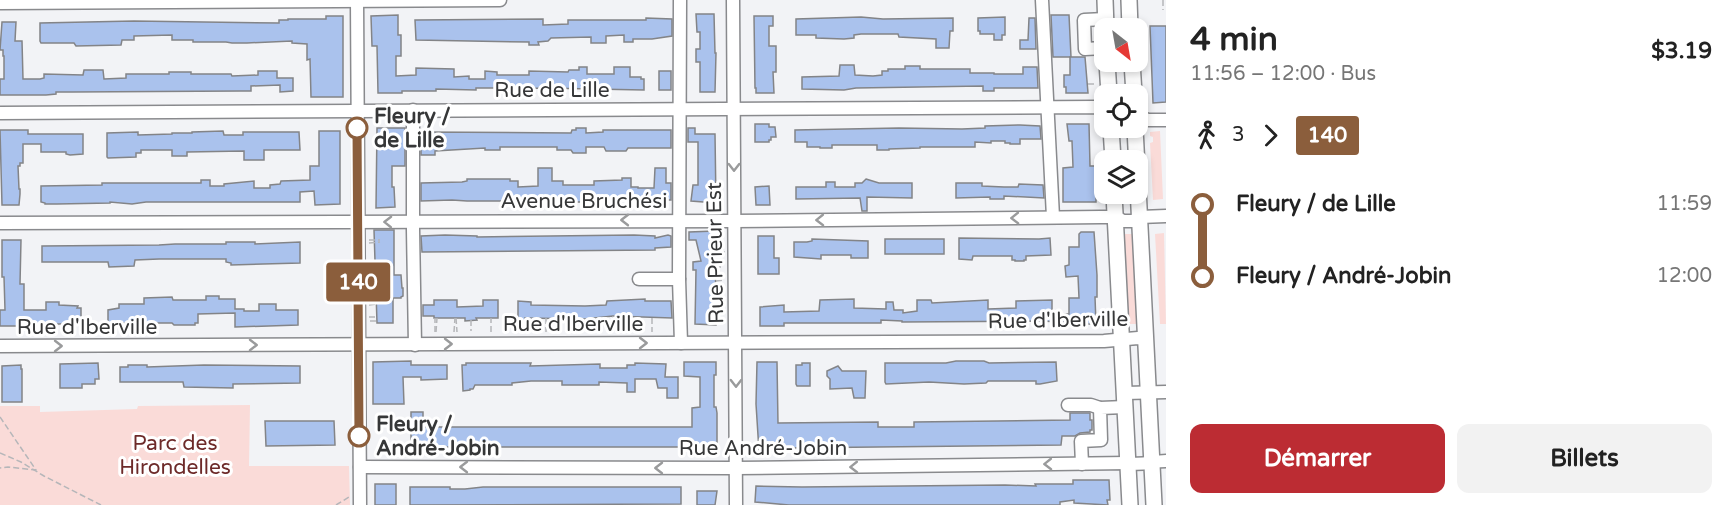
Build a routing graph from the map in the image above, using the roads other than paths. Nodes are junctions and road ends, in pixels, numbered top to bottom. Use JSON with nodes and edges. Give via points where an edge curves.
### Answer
{"nodes":[{"id":1,"x":500,"y":0,"type":"edge"},
{"id":2,"x":680,"y":0,"type":"edge"},
{"id":3,"x":733,"y":0,"type":"edge"},
{"id":4,"x":1042,"y":0,"type":"edge"},
{"id":5,"x":1104,"y":0,"type":"edge"},
{"id":6,"x":1129,"y":0,"type":"edge"},
{"id":7,"x":357,"y":1,"type":"edge"},
{"id":8,"x":0,"y":3,"type":"edge"},
{"id":9,"x":1106,"y":18,"type":"edge"},
{"id":10,"x":1130,"y":18,"type":"edge"},
{"id":11,"x":1094,"y":22,"type":"edge"},
{"id":12,"x":1094,"y":49,"type":"edge"},
{"id":13,"x":1048,"y":107,"type":"junction"},
{"id":14,"x":1094,"y":107,"type":"edge"},
{"id":15,"x":679,"y":109,"type":"junction"},
{"id":16,"x":734,"y":109,"type":"junction"},
{"id":17,"x":413,"y":110,"type":"junction"},
{"id":18,"x":358,"y":111,"type":"junction"},
{"id":19,"x":0,"y":113,"type":"edge"},
{"id":20,"x":1148,"y":120,"type":"edge"},
{"id":21,"x":1166,"y":120,"type":"edge"},
{"id":22,"x":1136,"y":138,"type":"edge"},
{"id":23,"x":1115,"y":204,"type":"edge"},
{"id":24,"x":1166,"y":216,"type":"edge"},
{"id":25,"x":1053,"y":217,"type":"junction"},
{"id":26,"x":1116,"y":217,"type":"junction"},
{"id":27,"x":1140,"y":217,"type":"junction"},
{"id":28,"x":679,"y":220,"type":"junction"},
{"id":29,"x":358,"y":221,"type":"junction"},
{"id":30,"x":734,"y":221,"type":"junction"},
{"id":31,"x":413,"y":222,"type":"junction"},
{"id":32,"x":0,"y":223,"type":"edge"},
{"id":33,"x":639,"y":279,"type":"dead end"},
{"id":34,"x":679,"y":279,"type":"junction"},
{"id":35,"x":1146,"y":339,"type":"junction"},
{"id":36,"x":1122,"y":340,"type":"junction"},
{"id":37,"x":681,"y":343,"type":"junction"},
{"id":38,"x":736,"y":343,"type":"junction"},
{"id":39,"x":359,"y":345,"type":"junction"},
{"id":40,"x":416,"y":345,"type":"junction"},
{"id":41,"x":0,"y":346,"type":"edge"},
{"id":42,"x":1148,"y":392,"type":"junction"},
{"id":43,"x":1166,"y":392,"type":"edge"},
{"id":44,"x":1125,"y":400,"type":"junction"},
{"id":45,"x":1068,"y":405,"type":"dead end"},
{"id":46,"x":1100,"y":408,"type":"junction"},
{"id":47,"x":1159,"y":461,"type":"edge"},
{"id":48,"x":1128,"y":463,"type":"junction"},
{"id":49,"x":1082,"y":464,"type":"junction"},
{"id":50,"x":360,"y":467,"type":"junction"},
{"id":51,"x":736,"y":468,"type":"junction"},
{"id":52,"x":360,"y":505,"type":"edge"},
{"id":53,"x":736,"y":505,"type":"edge"},
{"id":54,"x":1130,"y":505,"type":"edge"},
{"id":55,"x":1154,"y":505,"type":"edge"}],
"edges":[{"from":1,"to":7,"type":"street"},
{"from":2,"to":15,"type":"street"},
{"from":3,"to":16,"type":"street","name":"Rue Prieur Est"},
{"from":4,"to":13,"type":"street"},
{"from":5,"to":9,"type":"main road"},
{"from":6,"to":10,"type":"main road"},
{"from":7,"to":8,"type":"street"},
{"from":7,"to":18,"type":"street"},
{"from":11,"to":12,"type":"street","via":[[1084,20],[1085,49]]},
{"from":13,"to":14,"type":"street","name":"Rue de Lille"},
{"from":13,"to":16,"type":"street","name":"Rue de Lille"},
{"from":13,"to":25,"type":"street"},
{"from":15,"to":16,"type":"street","name":"Rue de Lille"},
{"from":15,"to":17,"type":"street","name":"Rue de Lille"},
{"from":15,"to":28,"type":"street"},
{"from":16,"to":30,"type":"street","name":"Rue Prieur Est","one_way":true},
{"from":17,"to":18,"type":"street","name":"Rue de Lille"},
{"from":17,"to":31,"type":"street"},
{"from":18,"to":19,"type":"street","name":"Rue de Lille"},
{"from":18,"to":29,"type":"street"},
{"from":20,"to":21,"type":"street"},
{"from":22,"to":27,"type":"main road"},
{"from":23,"to":26,"type":"main road"},
{"from":24,"to":27,"type":"street","name":"Avenue Bruchési"},
{"from":25,"to":26,"type":"street","name":"Avenue Bruchési"},
{"from":25,"to":30,"type":"street","name":"Avenue Bruchési","one_way":true},
{"from":26,"to":27,"type":"street","name":"Avenue Bruchési","via":[[1123,221]]},
{"from":26,"to":36,"type":"main road"},
{"from":27,"to":35,"type":"main road"},
{"from":28,"to":30,"type":"street","name":"Avenue Bruchési"},
{"from":28,"to":31,"type":"street","name":"Avenue Bruchési","one_way":true},
{"from":28,"to":34,"type":"street"},
{"from":31,"to":29,"type":"street","name":"Avenue Bruchési","one_way":true},
{"from":29,"to":32,"type":"street","name":"Avenue Bruchési"},
{"from":29,"to":39,"type":"street"},
{"from":30,"to":38,"type":"street","name":"Rue Prieur Est"},
{"from":31,"to":40,"type":"street"},
{"from":33,"to":34,"type":"street"},
{"from":34,"to":37,"type":"street"},
{"from":35,"to":36,"type":"street","name":"Rue d'Iberville"},
{"from":35,"to":42,"type":"main road"},
{"from":36,"to":38,"type":"street","name":"Rue d'Iberville"},
{"from":36,"to":44,"type":"main road"},
{"from":37,"to":38,"type":"street","name":"Rue d'Iberville"},
{"from":40,"to":37,"type":"street","name":"Rue d'Iberville","one_way":true},
{"from":38,"to":51,"type":"street","name":"Rue Prieur Est","one_way":true},
{"from":39,"to":40,"type":"street","name":"Rue d'Iberville"},
{"from":41,"to":39,"type":"street","name":"Rue d'Iberville","one_way":true},
{"from":39,"to":50,"type":"street"},
{"from":42,"to":43,"type":"street"},
{"from":42,"to":44,"type":"street"},
{"from":42,"to":47,"type":"main road"},
{"from":44,"to":46,"type":"street"},
{"from":44,"to":48,"type":"main road"},
{"from":45,"to":46,"type":"street"},
{"from":46,"to":49,"type":"street","via":[[1101,441],[1081,441]]},
{"from":47,"to":48,"type":"street","name":"Rue André-Jobin"},
{"from":47,"to":55,"type":"main road"},
{"from":48,"to":49,"type":"street","name":"Rue André-Jobin"},
{"from":48,"to":54,"type":"main road"},
{"from":49,"to":51,"type":"street","name":"Rue André-Jobin","one_way":true},
{"from":51,"to":50,"type":"street","name":"Rue André-Jobin","one_way":true},
{"from":50,"to":52,"type":"street"},
{"from":51,"to":53,"type":"street","name":"Rue Prieur Est"}]}
